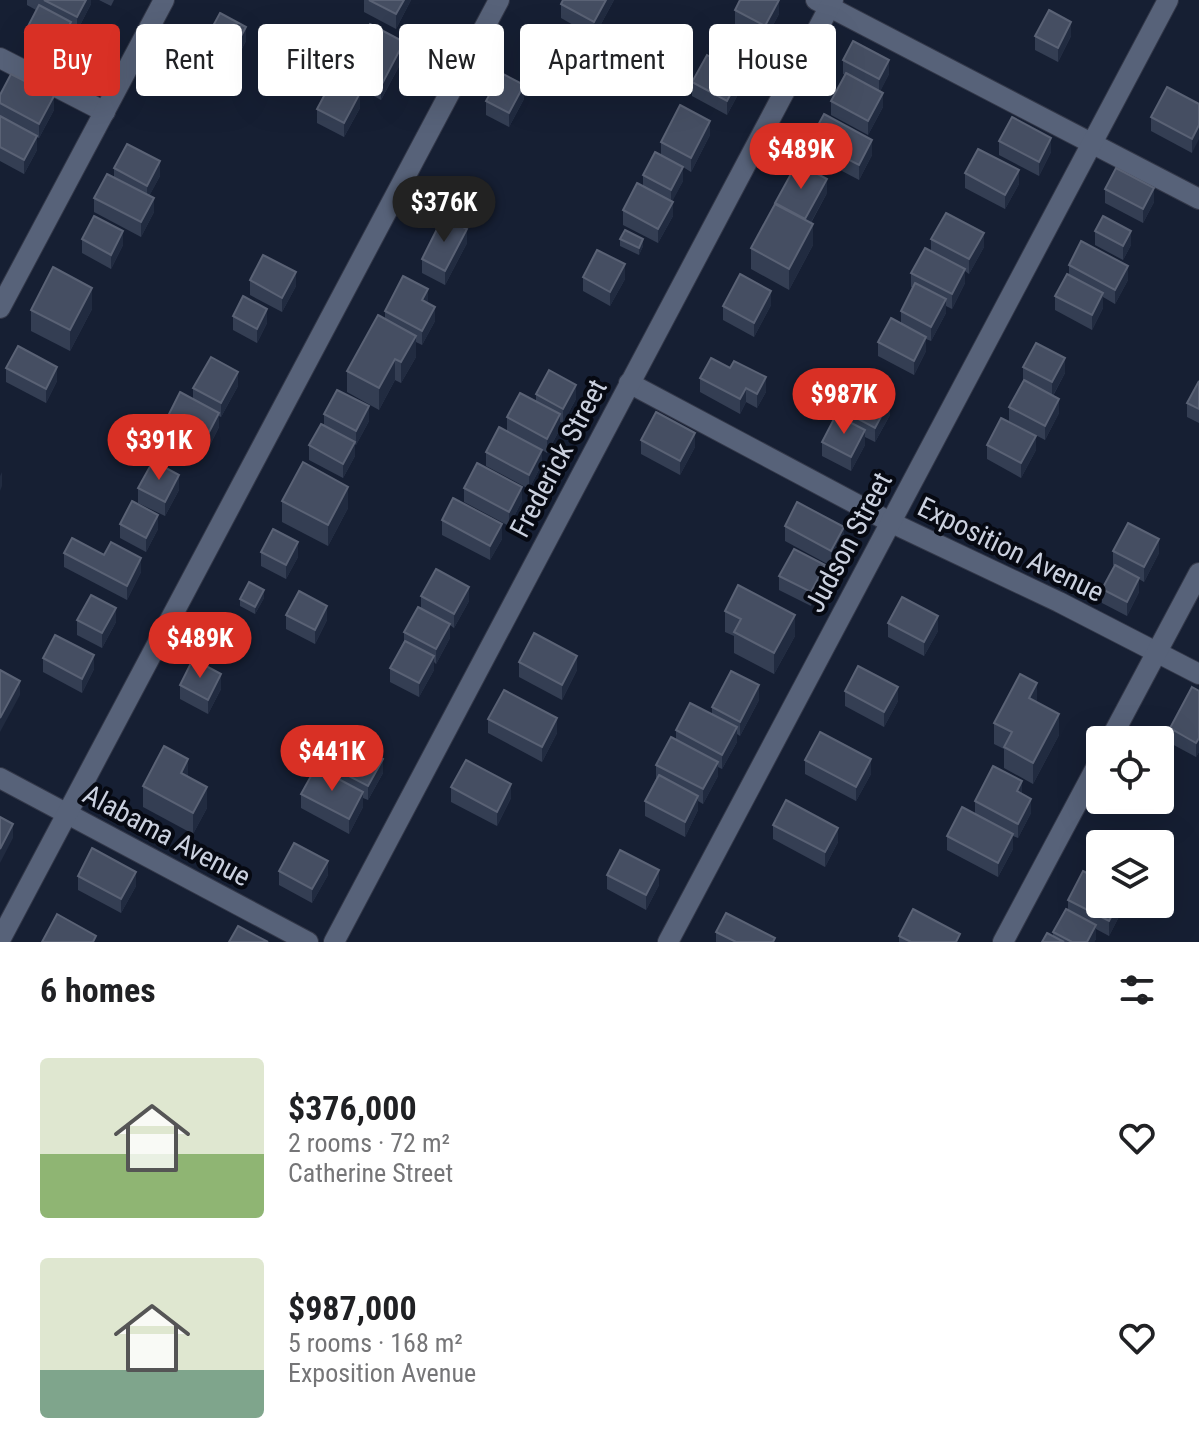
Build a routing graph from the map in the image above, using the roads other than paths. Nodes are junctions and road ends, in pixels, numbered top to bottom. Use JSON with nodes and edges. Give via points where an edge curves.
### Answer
{"nodes":[{"id":1,"x":164,"y":0,"type":"edge"},
{"id":2,"x":499,"y":0,"type":"edge"},
{"id":3,"x":1168,"y":0,"type":"edge"},
{"id":4,"x":826,"y":2,"type":"edge"},
{"id":5,"x":0,"y":58,"type":"edge"},
{"id":6,"x":105,"y":112,"type":"junction"},
{"id":7,"x":1092,"y":143,"type":"junction"},
{"id":8,"x":1199,"y":199,"type":"edge"},
{"id":9,"x":0,"y":308,"type":"edge"},
{"id":10,"x":629,"y":383,"type":"junction"},
{"id":11,"x":890,"y":522,"type":"junction"},
{"id":12,"x":1199,"y":573,"type":"edge"},
{"id":13,"x":1157,"y":653,"type":"junction"},
{"id":14,"x":1199,"y":674,"type":"edge"},
{"id":15,"x":1118,"y":726,"type":"edge"},
{"id":16,"x":0,"y":778,"type":"edge"},
{"id":17,"x":1086,"y":786,"type":"edge"},
{"id":18,"x":67,"y":814,"type":"junction"},
{"id":19,"x":0,"y":940,"type":"edge"},
{"id":20,"x":308,"y":942,"type":"edge"},
{"id":21,"x":334,"y":942,"type":"edge"},
{"id":22,"x":668,"y":942,"type":"edge"},
{"id":23,"x":1003,"y":942,"type":"edge"}],
"edges":[{"from":1,"to":6,"type":"street"},
{"from":2,"to":18,"type":"street"},
{"from":3,"to":7,"type":"street","name":"Judson Street"},
{"from":4,"to":7,"type":"street"},
{"from":4,"to":10,"type":"street","name":"Frederick Street"},
{"from":5,"to":6,"type":"street"},
{"from":6,"to":9,"type":"street"},
{"from":7,"to":8,"type":"street"},
{"from":7,"to":11,"type":"street","name":"Judson Street"},
{"from":10,"to":11,"type":"street","name":"Exposition Avenue"},
{"from":10,"to":21,"type":"street","name":"Frederick Street"},
{"from":11,"to":13,"type":"street","name":"Exposition Avenue"},
{"from":11,"to":22,"type":"street","name":"Judson Street"},
{"from":12,"to":13,"type":"street"},
{"from":13,"to":14,"type":"street","name":"Exposition Avenue"},
{"from":13,"to":15,"type":"street"},
{"from":16,"to":18,"type":"street","name":"Alabama Avenue"},
{"from":17,"to":23,"type":"street"},
{"from":18,"to":19,"type":"street"},
{"from":18,"to":20,"type":"street","name":"Alabama Avenue"}]}
